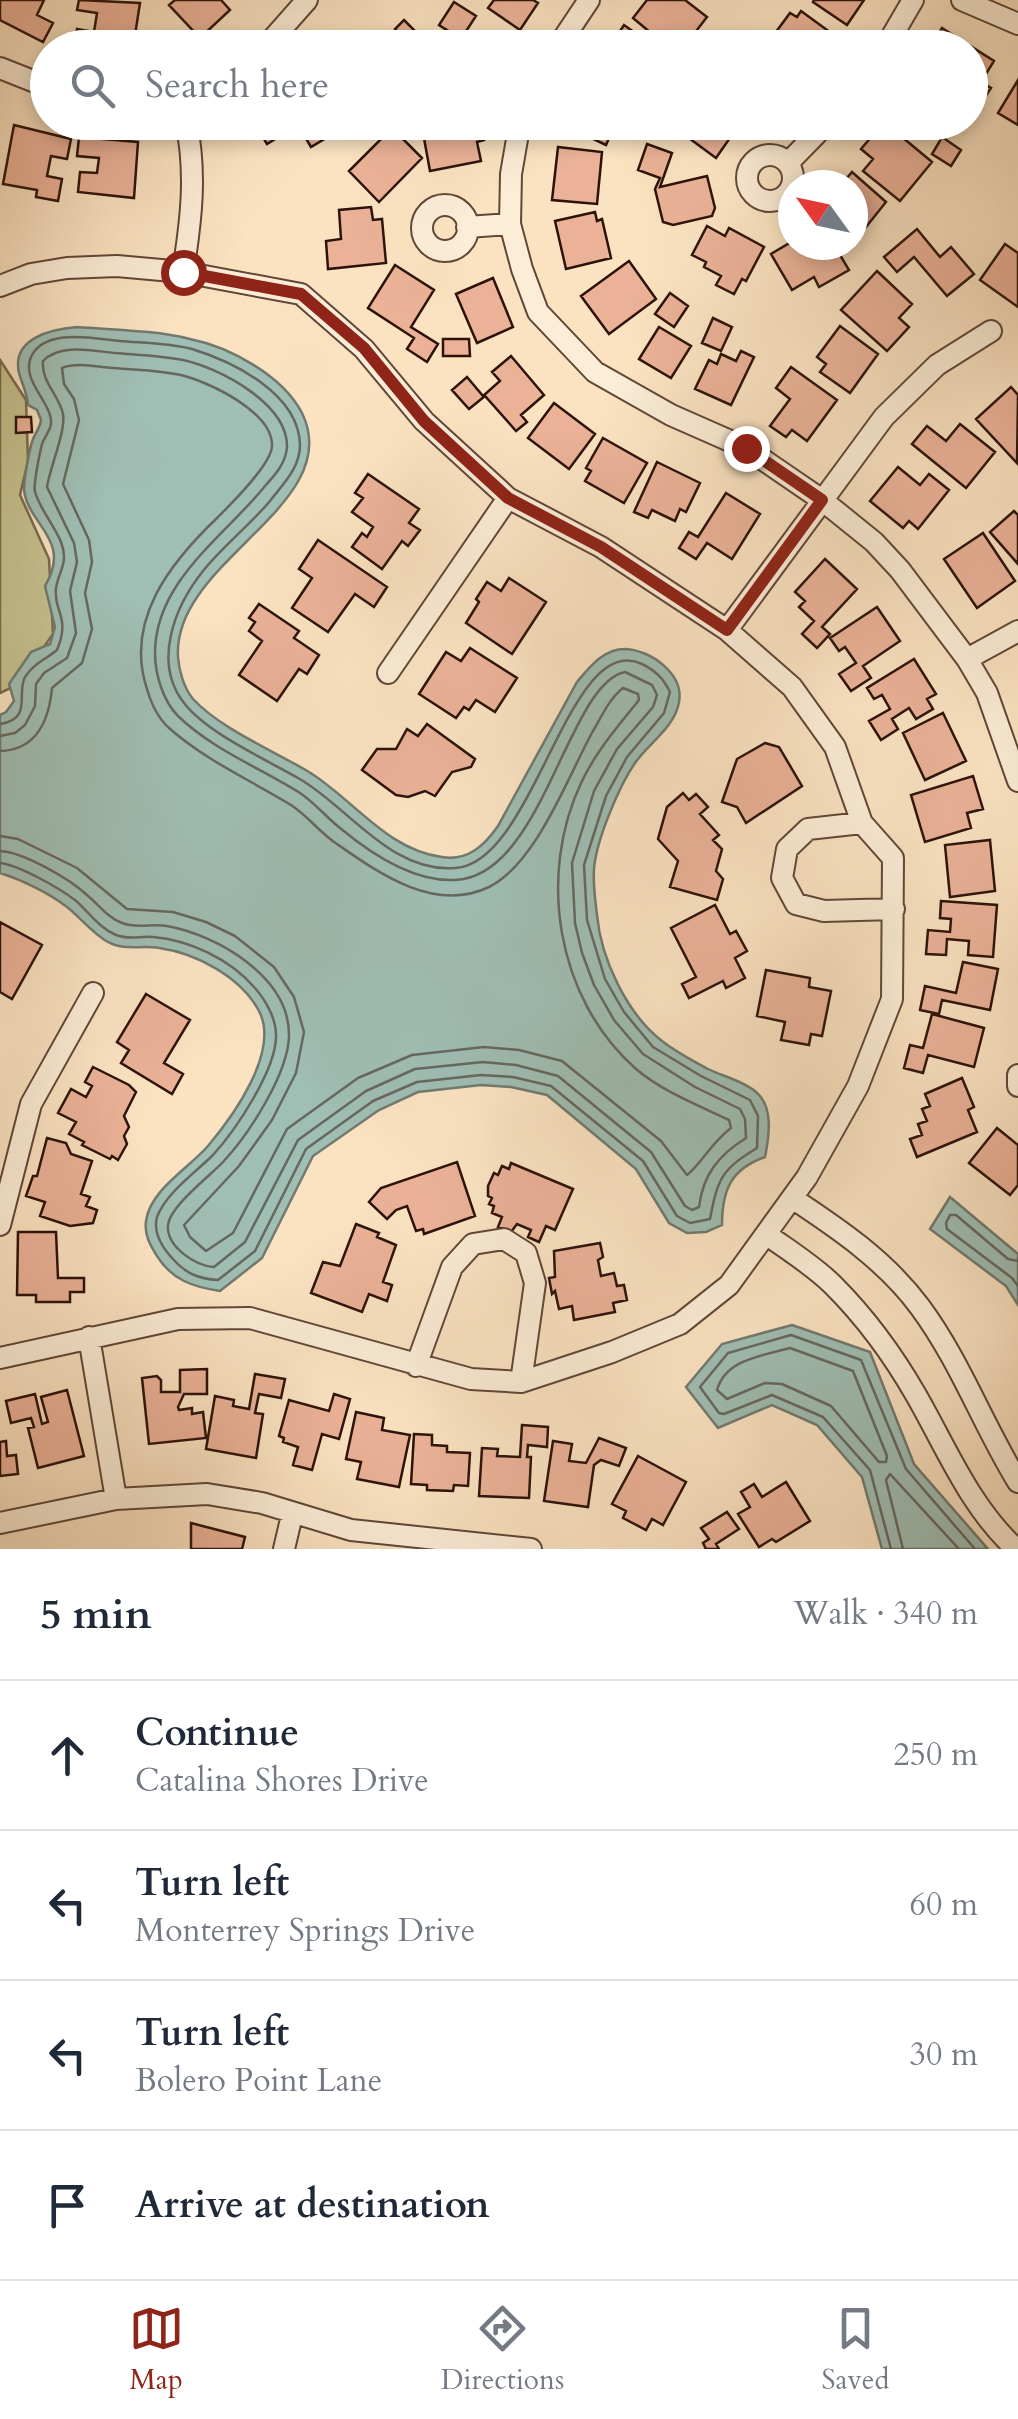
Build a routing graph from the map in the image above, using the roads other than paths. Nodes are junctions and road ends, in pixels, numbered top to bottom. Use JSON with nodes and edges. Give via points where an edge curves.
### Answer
{"nodes":[{"id":1,"x":307,"y":0,"type":"edge"},
{"id":2,"x":588,"y":0,"type":"edge"},
{"id":3,"x":913,"y":0,"type":"edge"},
{"id":4,"x":962,"y":0,"type":"edge"},
{"id":5,"x":1018,"y":24,"type":"edge"},
{"id":6,"x":280,"y":30,"type":"edge"},
{"id":7,"x":569,"y":30,"type":"edge"},
{"id":8,"x":896,"y":30,"type":"edge"},
{"id":9,"x":0,"y":68,"type":"edge"},
{"id":10,"x":30,"y":80,"type":"edge"},
{"id":11,"x":189,"y":140,"type":"edge"},
{"id":12,"x":517,"y":140,"type":"edge"},
{"id":13,"x":810,"y":140,"type":"edge"},
{"id":14,"x":788,"y":163,"type":"junction"},
{"id":15,"x":792,"y":170,"type":"edge"},
{"id":16,"x":778,"y":200,"type":"edge"},
{"id":17,"x":510,"y":224,"type":"junction"},
{"id":18,"x":468,"y":226,"type":"dead end"},
{"id":19,"x":183,"y":272,"type":"junction"},
{"id":20,"x":0,"y":286,"type":"edge"},
{"id":21,"x":992,"y":330,"type":"dead end"},
{"id":22,"x":508,"y":498,"type":"junction"},
{"id":23,"x":822,"y":500,"type":"junction"},
{"id":24,"x":727,"y":630,"type":"junction"},
{"id":25,"x":1018,"y":631,"type":"edge"},
{"id":26,"x":968,"y":659,"type":"junction"},
{"id":27,"x":388,"y":673,"type":"dead end"},
{"id":28,"x":1018,"y":782,"type":"edge"},
{"id":29,"x":862,"y":823,"type":"junction"},
{"id":30,"x":894,"y":909,"type":"junction"},
{"id":31,"x":93,"y":993,"type":"dead end"},
{"id":32,"x":792,"y":1198,"type":"junction"},
{"id":33,"x":0,"y":1225,"type":"edge"},
{"id":34,"x":766,"y":1234,"type":"junction"},
{"id":35,"x":89,"y":1337,"type":"junction"},
{"id":36,"x":0,"y":1358,"type":"edge"},
{"id":37,"x":416,"y":1366,"type":"junction"},
{"id":38,"x":520,"y":1382,"type":"junction"},
{"id":39,"x":1018,"y":1482,"type":"edge"},
{"id":40,"x":116,"y":1498,"type":"junction"},
{"id":41,"x":292,"y":1515,"type":"junction"},
{"id":42,"x":0,"y":1524,"type":"edge"},
{"id":43,"x":284,"y":1549,"type":"edge"},
{"id":44,"x":531,"y":1549,"type":"edge"},
{"id":45,"x":1016,"y":1549,"type":"edge"}],
"edges":[{"from":1,"to":6,"type":"street"},
{"from":2,"to":7,"type":"street"},
{"from":3,"to":8,"type":"street"},
{"from":4,"to":5,"type":"street"},
{"from":9,"to":10,"type":"street"},
{"from":11,"to":19,"type":"street","via":[[193,207]]},
{"from":12,"to":17,"type":"street"},
{"from":13,"to":14,"type":"street"},
{"from":14,"to":15,"type":"street"},
{"from":14,"to":16,"type":"street","via":[[775,155],[749,168],[747,183],[755,196]]},
{"from":17,"to":18,"type":"street"},
{"from":17,"to":23,"type":"street","via":[[538,312],[595,372],[746,448]]},
{"from":19,"to":20,"type":"street","via":[[68,268]]},
{"from":19,"to":22,"type":"street","via":[[301,294],[364,348],[424,421]]},
{"from":21,"to":23,"type":"street","via":[[937,365],[897,404]]},
{"from":22,"to":24,"type":"street","via":[[601,547]]},
{"from":22,"to":27,"type":"street"},
{"from":23,"to":24,"type":"street"},
{"from":23,"to":26,"type":"street","via":[[900,570]]},
{"from":24,"to":29,"type":"street","via":[[792,686],[834,748]]},
{"from":25,"to":26,"type":"street"},
{"from":26,"to":28,"type":"street"},
{"from":29,"to":30,"type":"street","via":[[893,858]]},
{"from":29,"to":30,"type":"street","via":[[808,829],[787,849],[782,878],[796,904],[824,911]]},
{"from":30,"to":32,"type":"street","via":[[892,1000],[858,1086]]},
{"from":31,"to":33,"type":"street","via":[[31,1104]]},
{"from":32,"to":34,"type":"street"},
{"from":32,"to":39,"type":"street","via":[[862,1245],[919,1306]]},
{"from":34,"to":38,"type":"street","via":[[728,1284],[680,1324]]},
{"from":34,"to":45,"type":"street","via":[[831,1283],[878,1336],[967,1488]]},
{"from":35,"to":36,"type":"street"},
{"from":35,"to":37,"type":"street","via":[[178,1319],[250,1318]]},
{"from":35,"to":40,"type":"street"},
{"from":37,"to":38,"type":"street","via":[[471,1380]]},
{"from":37,"to":38,"type":"street","via":[[452,1267],[473,1244],[504,1239],[526,1254],[535,1282]]},
{"from":40,"to":41,"type":"street","via":[[207,1494]]},
{"from":40,"to":42,"type":"street"},
{"from":41,"to":43,"type":"street"},
{"from":41,"to":44,"type":"street","via":[[351,1530]]}]}
